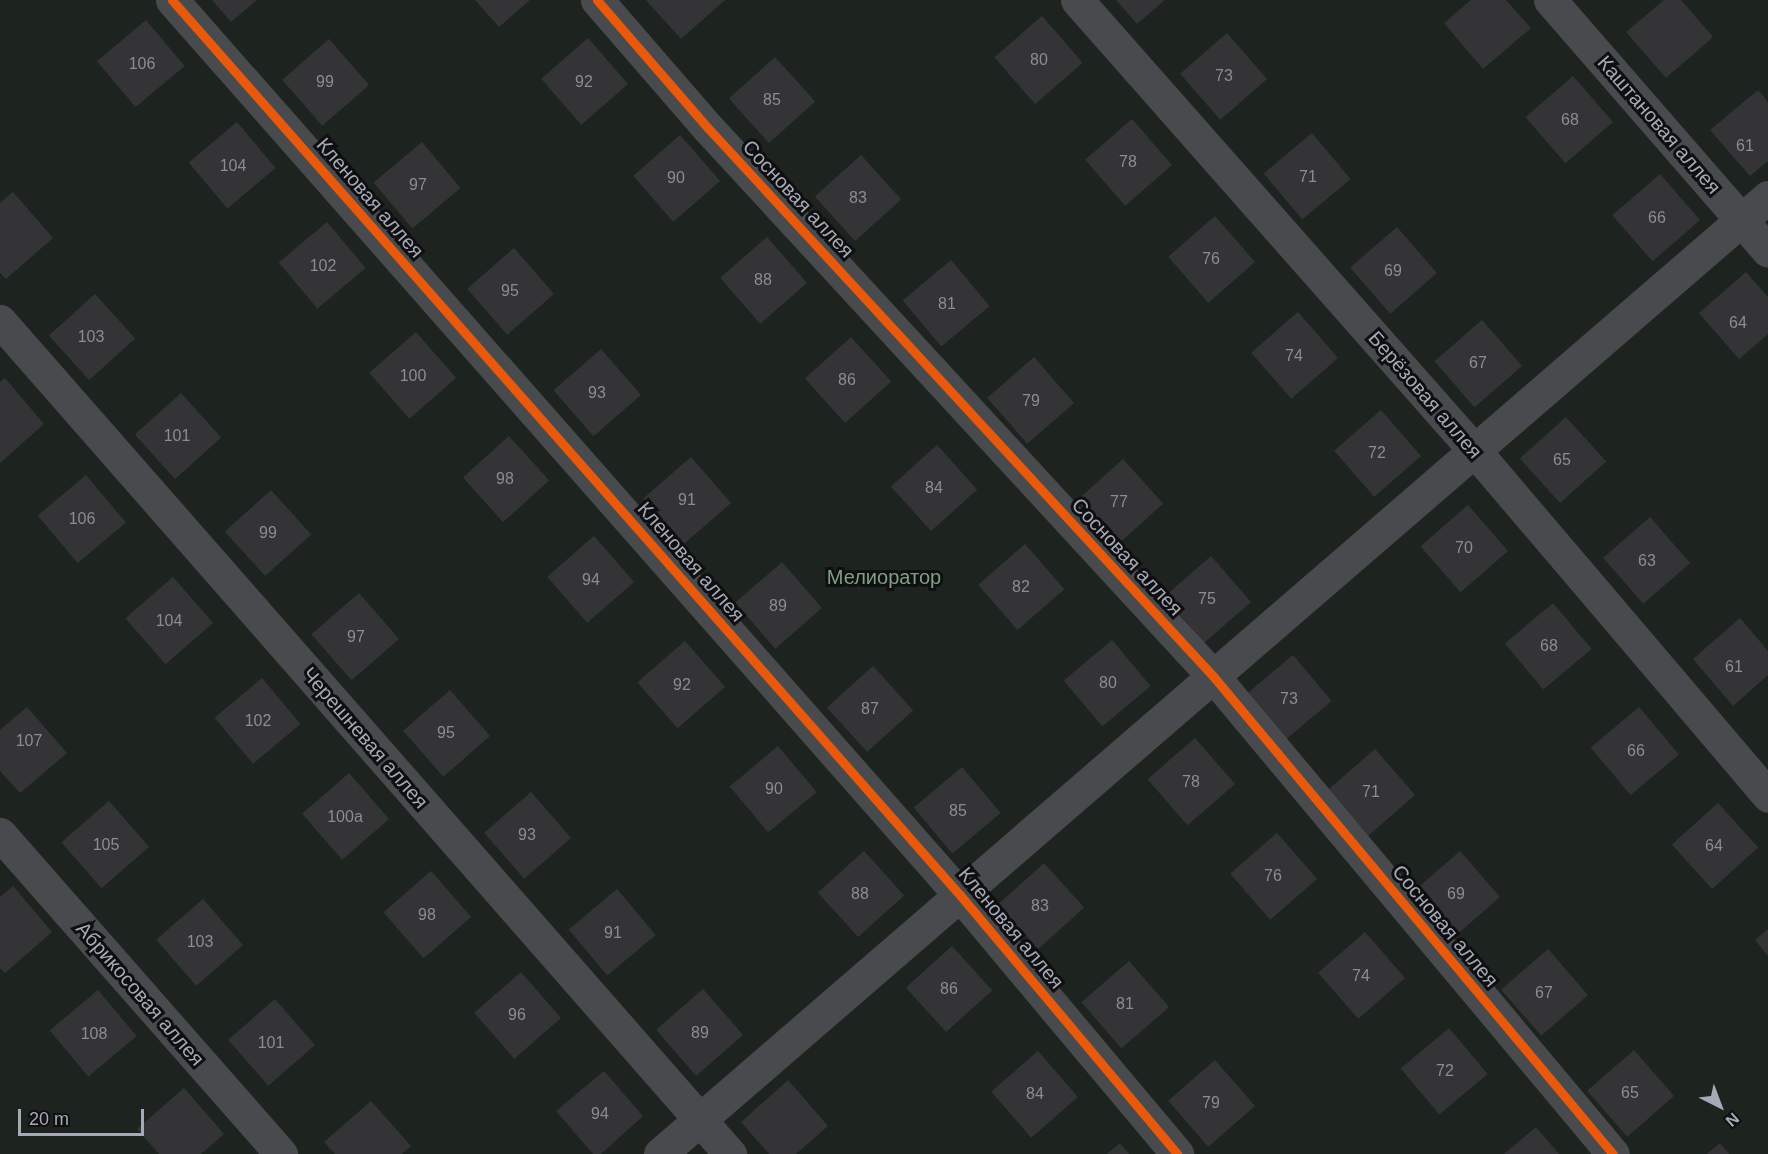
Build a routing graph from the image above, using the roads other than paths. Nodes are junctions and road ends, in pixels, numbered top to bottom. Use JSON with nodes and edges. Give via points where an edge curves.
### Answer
{"nodes":[{"id":1,"x":172,"y":0,"type":"edge"},
{"id":2,"x":597,"y":0,"type":"edge"},
{"id":3,"x":1077,"y":0,"type":"edge"},
{"id":4,"x":1550,"y":0,"type":"edge"},
{"id":5,"x":1768,"y":197,"type":"edge"},
{"id":6,"x":1741,"y":220,"type":"junction"},
{"id":7,"x":1768,"y":251,"type":"edge"},
{"id":8,"x":0,"y":321,"type":"edge"},
{"id":9,"x":1474,"y":450,"type":"junction"},
{"id":10,"x":1213,"y":676,"type":"junction"},
{"id":11,"x":1768,"y":796,"type":"edge"},
{"id":12,"x":0,"y":834,"type":"edge"},
{"id":13,"x":960,"y":895,"type":"junction"},
{"id":14,"x":700,"y":1119,"type":"junction"},
{"id":15,"x":281,"y":1154,"type":"edge"},
{"id":16,"x":660,"y":1154,"type":"edge"},
{"id":17,"x":730,"y":1154,"type":"edge"},
{"id":18,"x":1177,"y":1154,"type":"edge"},
{"id":19,"x":1613,"y":1154,"type":"edge"}],
"edges":[{"from":1,"to":13,"type":"street","name":"Кленовая аллея"},
{"from":2,"to":10,"type":"street","name":"Сосновая аллея","via":[[708,128]]},
{"from":3,"to":9,"type":"street","name":"Берёзовая аллея"},
{"from":4,"to":6,"type":"street","name":"Каштановая аллея"},
{"from":5,"to":6,"type":"street"},
{"from":6,"to":7,"type":"street","name":"Каштановая аллея"},
{"from":6,"to":9,"type":"street"},
{"from":8,"to":14,"type":"street","name":"Черешневая аллея"},
{"from":9,"to":10,"type":"street"},
{"from":9,"to":11,"type":"street","name":"Берёзовая аллея"},
{"from":10,"to":13,"type":"street"},
{"from":10,"to":19,"type":"street","name":"Сосновая аллея"},
{"from":12,"to":15,"type":"street","name":"Абрикосовая аллея"},
{"from":13,"to":14,"type":"street"},
{"from":13,"to":18,"type":"street","name":"Кленовая аллея"},
{"from":14,"to":16,"type":"street"},
{"from":14,"to":17,"type":"street","name":"Черешневая аллея"}]}
